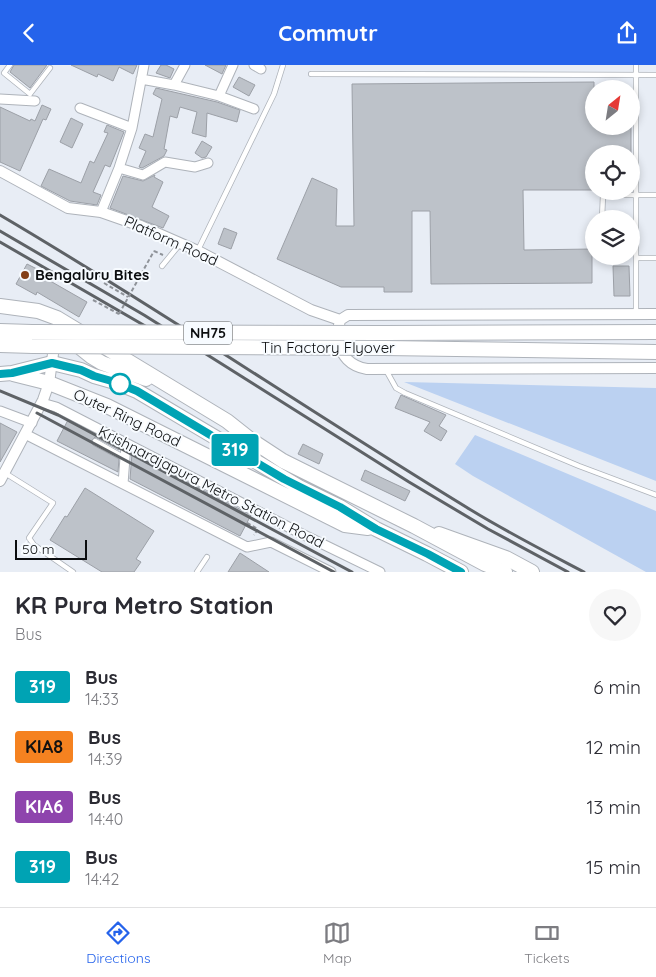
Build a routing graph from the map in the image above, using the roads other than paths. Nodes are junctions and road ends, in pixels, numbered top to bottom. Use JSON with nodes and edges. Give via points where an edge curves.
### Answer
{"nodes":[{"id":1,"x":10,"y":65,"type":"edge"},
{"id":2,"x":144,"y":65,"type":"edge"},
{"id":3,"x":185,"y":65,"type":"edge"},
{"id":4,"x":233,"y":65,"type":"edge"},
{"id":5,"x":283,"y":65,"type":"edge"},
{"id":6,"x":636,"y":65,"type":"edge"},
{"id":7,"x":50,"y":68,"type":"dead end"},
{"id":8,"x":311,"y":74,"type":"dead end"},
{"id":9,"x":636,"y":75,"type":"junction"},
{"id":10,"x":656,"y":75,"type":"edge"},
{"id":11,"x":141,"y":79,"type":"junction"},
{"id":12,"x":174,"y":85,"type":"junction"},
{"id":13,"x":220,"y":96,"type":"junction"},
{"id":14,"x":0,"y":99,"type":"edge"},
{"id":15,"x":35,"y":101,"type":"dead end"},
{"id":16,"x":80,"y":108,"type":"dead end"},
{"id":17,"x":254,"y":109,"type":"dead end"},
{"id":18,"x":132,"y":128,"type":"junction"},
{"id":19,"x":636,"y":145,"type":"edge"},
{"id":20,"x":208,"y":163,"type":"dead end"},
{"id":21,"x":119,"y":168,"type":"junction"},
{"id":22,"x":0,"y":171,"type":"edge"},
{"id":23,"x":640,"y":194,"type":"edge"},
{"id":24,"x":656,"y":195,"type":"edge"},
{"id":25,"x":101,"y":212,"type":"junction"},
{"id":26,"x":180,"y":243,"type":"junction"},
{"id":27,"x":198,"y":251,"type":"junction"},
{"id":28,"x":640,"y":258,"type":"edge"},
{"id":29,"x":656,"y":258,"type":"edge"},
{"id":30,"x":636,"y":265,"type":"edge"},
{"id":31,"x":162,"y":266,"type":"dead end"},
{"id":32,"x":0,"y":306,"type":"edge"},
{"id":33,"x":636,"y":314,"type":"junction"},
{"id":34,"x":656,"y":314,"type":"edge"},
{"id":35,"x":57,"y":318,"type":"junction"},
{"id":36,"x":340,"y":319,"type":"junction"},
{"id":37,"x":0,"y":331,"type":"edge"},
{"id":38,"x":656,"y":332,"type":"edge"},
{"id":39,"x":0,"y":345,"type":"edge"},
{"id":40,"x":656,"y":352,"type":"edge"},
{"id":41,"x":52,"y":363,"type":"junction"},
{"id":42,"x":656,"y":368,"type":"edge"},
{"id":43,"x":386,"y":370,"type":"junction"},
{"id":44,"x":6,"y":373,"type":"edge"},
{"id":45,"x":49,"y":383,"type":"junction"},
{"id":46,"x":42,"y":403,"type":"junction"},
{"id":47,"x":0,"y":411,"type":"edge"},
{"id":48,"x":32,"y":423,"type":"junction"},
{"id":49,"x":25,"y":434,"type":"junction"},
{"id":50,"x":95,"y":441,"type":"dead end"},
{"id":51,"x":126,"y":444,"type":"junction"},
{"id":52,"x":125,"y":458,"type":"junction"},
{"id":53,"x":2,"y":477,"type":"edge"},
{"id":54,"x":122,"y":484,"type":"junction"},
{"id":55,"x":656,"y":495,"type":"edge"},
{"id":56,"x":414,"y":526,"type":"junction"},
{"id":57,"x":376,"y":529,"type":"junction"},
{"id":58,"x":206,"y":557,"type":"dead end"},
{"id":59,"x":72,"y":572,"type":"edge"},
{"id":60,"x":197,"y":572,"type":"edge"},
{"id":61,"x":331,"y":572,"type":"edge"},
{"id":62,"x":380,"y":572,"type":"edge"},
{"id":63,"x":462,"y":572,"type":"edge"},
{"id":64,"x":505,"y":572,"type":"edge"},
{"id":65,"x":532,"y":572,"type":"edge"}],
"edges":[{"from":1,"to":7,"type":"lane","via":[[4,73],[30,94]]},
{"from":2,"to":11,"type":"street"},
{"from":3,"to":12,"type":"street"},
{"from":4,"to":13,"type":"street"},
{"from":5,"to":27,"type":"lane","via":[[274,94]]},
{"from":6,"to":9,"type":"lane"},
{"from":8,"to":9,"type":"lane"},
{"from":9,"to":10,"type":"lane"},
{"from":9,"to":19,"type":"lane"},
{"from":11,"to":12,"type":"street"},
{"from":11,"to":18,"type":"street"},
{"from":12,"to":13,"type":"street"},
{"from":13,"to":17,"type":"street"},
{"from":14,"to":15,"type":"street"},
{"from":16,"to":18,"type":"street"},
{"from":18,"to":21,"type":"street"},
{"from":20,"to":21,"type":"street","via":[[195,167],[166,162],[143,175]]},
{"from":21,"to":25,"type":"street"},
{"from":22,"to":25,"type":"street","name":"Platform Road","via":[[68,208]]},
{"from":23,"to":24,"type":"lane"},
{"from":25,"to":26,"type":"street","name":"Platform Road"},
{"from":26,"to":27,"type":"street","name":"Platform Road"},
{"from":26,"to":31,"type":"lane"},
{"from":27,"to":36,"type":"street","name":"Platform Road","via":[[312,310]]},
{"from":28,"to":29,"type":"lane"},
{"from":30,"to":33,"type":"lane"},
{"from":32,"to":35,"type":"main road","via":[[38,311]]},
{"from":33,"to":34,"type":"street"},
{"from":33,"to":36,"type":"street","via":[[348,315]]},
{"from":35,"to":41,"type":"street"},
{"from":35,"to":56,"type":"main road","via":[[67,337],[97,360],[145,378],[177,399],[195,402],[283,461]]},
{"from":36,"to":43,"type":"street","via":[[336,341],[345,359],[361,368]]},
{"from":37,"to":38,"type":"main road","name":"Tin Factory Flyover","number":"NH75","bridge":true},
{"from":39,"to":40,"type":"main road","name":"Tin Factory Flyover","number":"NH75","bridge":true},
{"from":41,"to":44,"type":"main road","name":"Outer Ring Road"},
{"from":41,"to":45,"type":"street"},
{"from":41,"to":57,"type":"main road","name":"Outer Ring Road","via":[[137,391],[268,470]]},
{"from":42,"to":43,"type":"street"},
{"from":43,"to":55,"type":"lane","via":[[396,388],[405,393]]},
{"from":44,"to":45,"type":"main road","name":"Outer Ring Road"},
{"from":45,"to":46,"type":"street"},
{"from":45,"to":57,"type":"main road","name":"Outer Ring Road","via":[[107,406],[345,525]]},
{"from":46,"to":48,"type":"street"},
{"from":46,"to":51,"type":"street","name":"Krishnarajapura Metro Station Road","via":[[56,407]]},
{"from":47,"to":48,"type":"street"},
{"from":48,"to":49,"type":"street"},
{"from":49,"to":53,"type":"street"},
{"from":49,"to":54,"type":"street"},
{"from":50,"to":52,"type":"lane"},
{"from":51,"to":52,"type":"street"},
{"from":51,"to":62,"type":"street","name":"Krishnarajapura Metro Station Road"},
{"from":52,"to":54,"type":"street"},
{"from":53,"to":59,"type":"lane","via":[[53,503],[29,539]]},
{"from":54,"to":61,"type":"street","via":[[248,547],[271,541]]},
{"from":56,"to":64,"type":"main road"},
{"from":56,"to":65,"type":"main road","via":[[506,559]]},
{"from":57,"to":63,"type":"main road","name":"Outer Ring Road"},
{"from":58,"to":60,"type":"lane"}]}
